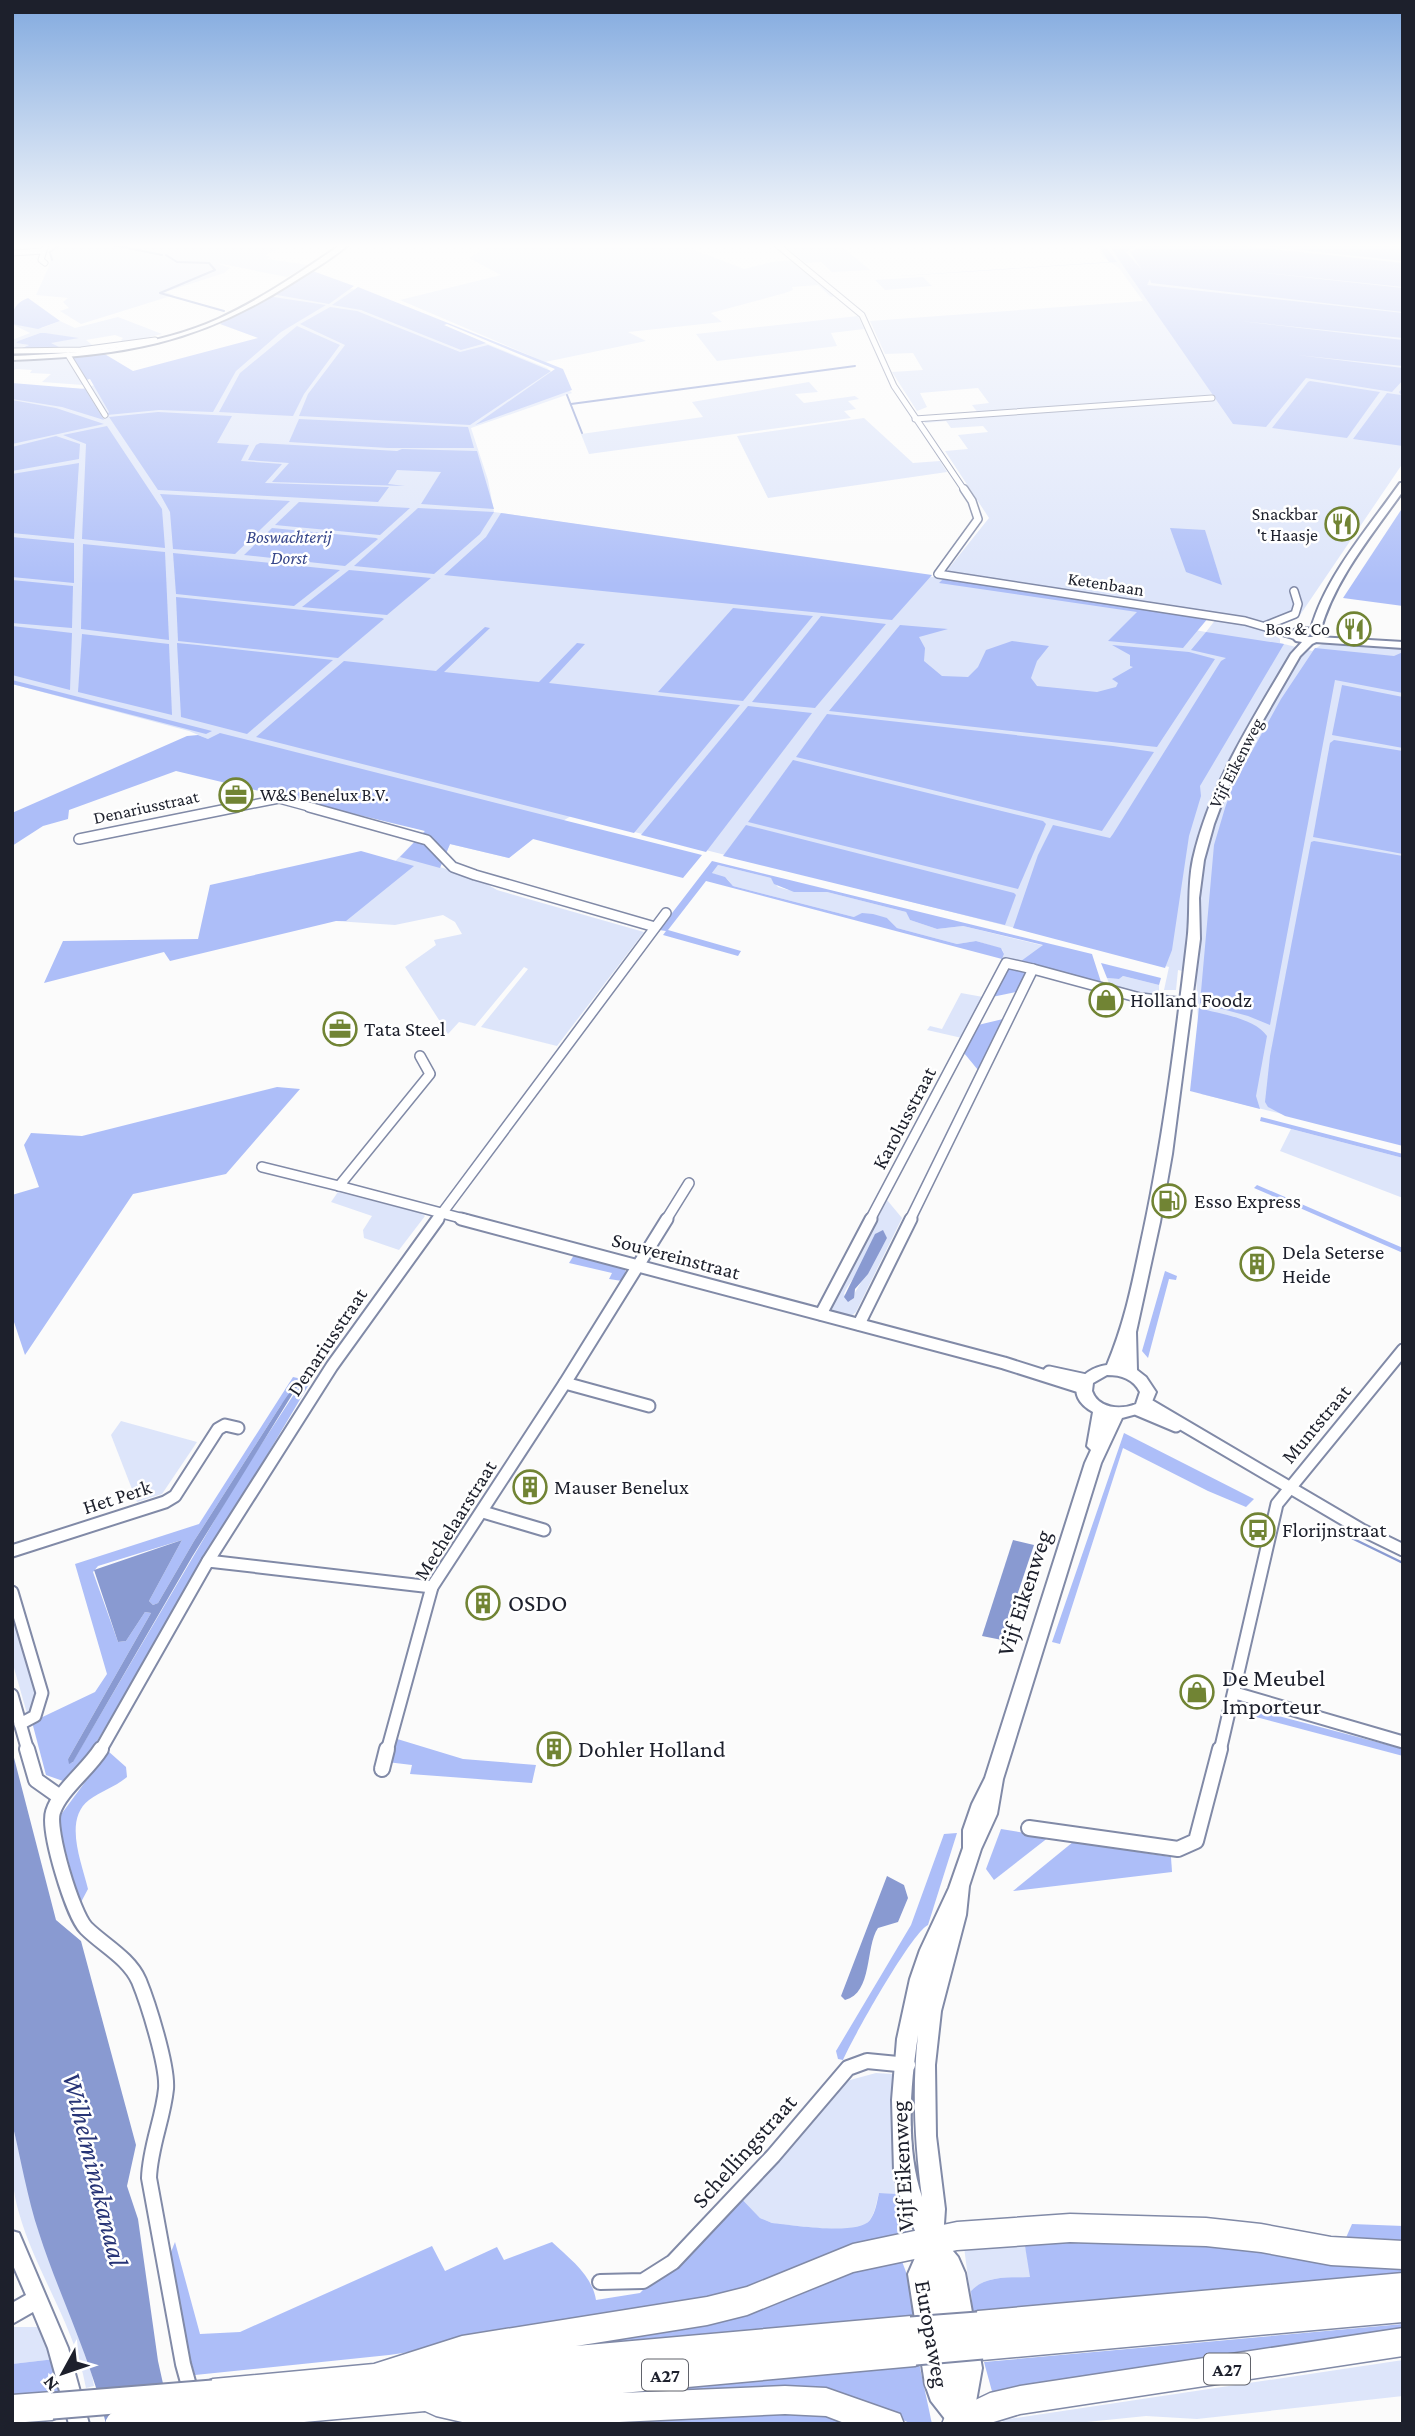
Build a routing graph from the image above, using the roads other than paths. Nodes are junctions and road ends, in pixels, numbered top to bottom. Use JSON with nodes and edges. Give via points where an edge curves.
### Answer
{"nodes":[{"id":1,"x":70,"y":358,"type":"edge"},
{"id":2,"x":881,"y":358,"type":"edge"},
{"id":3,"x":1212,"y":398,"type":"dead end"},
{"id":4,"x":105,"y":415,"type":"dead end"},
{"id":5,"x":915,"y":419,"type":"junction"},
{"id":6,"x":1403,"y":485,"type":"edge"},
{"id":7,"x":1294,"y":591,"type":"dead end"},
{"id":8,"x":1267,"y":627,"type":"junction"},
{"id":9,"x":1307,"y":636,"type":"junction"},
{"id":10,"x":1403,"y":645,"type":"edge"},
{"id":11,"x":79,"y":839,"type":"dead end"},
{"id":12,"x":666,"y":913,"type":"dead end"},
{"id":13,"x":654,"y":928,"type":"junction"},
{"id":14,"x":1032,"y":969,"type":"junction"},
{"id":15,"x":1180,"y":1004,"type":"junction"},
{"id":16,"x":419,"y":1056,"type":"dead end"},
{"id":17,"x":262,"y":1167,"type":"dead end"},
{"id":18,"x":689,"y":1183,"type":"dead end"},
{"id":19,"x":339,"y":1186,"type":"junction"},
{"id":20,"x":441,"y":1215,"type":"junction"},
{"id":21,"x":638,"y":1266,"type":"junction"},
{"id":22,"x":821,"y":1314,"type":"junction"},
{"id":23,"x":859,"y":1324,"type":"junction"},
{"id":24,"x":1130,"y":1328,"type":"junction"},
{"id":25,"x":1403,"y":1350,"type":"edge"},
{"id":26,"x":1112,"y":1369,"type":"junction"},
{"id":27,"x":1129,"y":1373,"type":"junction"},
{"id":28,"x":565,"y":1383,"type":"junction"},
{"id":29,"x":1085,"y":1384,"type":"junction"},
{"id":30,"x":649,"y":1406,"type":"dead end"},
{"id":31,"x":1142,"y":1407,"type":"junction"},
{"id":32,"x":1108,"y":1412,"type":"junction"},
{"id":33,"x":238,"y":1427,"type":"dead end"},
{"id":34,"x":1289,"y":1487,"type":"junction"},
{"id":35,"x":483,"y":1512,"type":"junction"},
{"id":36,"x":544,"y":1530,"type":"dead end"},
{"id":37,"x":1403,"y":1550,"type":"edge"},
{"id":38,"x":12,"y":1551,"type":"edge"},
{"id":39,"x":208,"y":1561,"type":"junction"},
{"id":40,"x":432,"y":1587,"type":"junction"},
{"id":41,"x":12,"y":1592,"type":"edge"},
{"id":42,"x":1235,"y":1693,"type":"junction"},
{"id":43,"x":12,"y":1695,"type":"edge"},
{"id":44,"x":20,"y":1724,"type":"junction"},
{"id":45,"x":1403,"y":1742,"type":"edge"},
{"id":46,"x":382,"y":1769,"type":"dead end"},
{"id":47,"x":60,"y":1797,"type":"junction"},
{"id":48,"x":1029,"y":1828,"type":"dead end"},
{"id":49,"x":914,"y":2065,"type":"junction"},
{"id":50,"x":12,"y":2241,"type":"edge"},
{"id":51,"x":932,"y":2242,"type":"junction"},
{"id":52,"x":1403,"y":2255,"type":"edge"},
{"id":53,"x":600,"y":2281,"type":"dead end"},
{"id":54,"x":1403,"y":2287,"type":"edge"},
{"id":55,"x":37,"y":2299,"type":"junction"},
{"id":56,"x":1403,"y":2308,"type":"edge"},
{"id":57,"x":12,"y":2314,"type":"edge"},
{"id":58,"x":980,"y":2335,"type":"junction"},
{"id":59,"x":913,"y":2341,"type":"junction"},
{"id":60,"x":1403,"y":2342,"type":"edge"},
{"id":61,"x":375,"y":2378,"type":"junction"},
{"id":62,"x":416,"y":2398,"type":"junction"},
{"id":63,"x":12,"y":2409,"type":"edge"},
{"id":64,"x":210,"y":2410,"type":"edge"},
{"id":65,"x":960,"y":2423,"type":"edge"},
{"id":66,"x":79,"y":2424,"type":"edge"},
{"id":67,"x":118,"y":2424,"type":"edge"},
{"id":68,"x":890,"y":2424,"type":"edge"}],
"edges":[{"from":1,"to":4,"type":"street"},
{"from":2,"to":5,"type":"street"},
{"from":3,"to":5,"type":"street"},
{"from":5,"to":8,"type":"street","name":"Ketenbaan","via":[[978,513],[938,574]]},
{"from":6,"to":9,"type":"main road"},
{"from":7,"to":8,"type":"street","via":[[1295,614]]},
{"from":8,"to":9,"type":"street","name":"Ketenbaan"},
{"from":9,"to":10,"type":"street","name":"Ketenbaan"},
{"from":9,"to":15,"type":"main road","name":"Vijf Eikenweg","via":[[1213,806],[1182,953]]},
{"from":11,"to":13,"type":"street","name":"Denariusstraat","via":[[279,799],[427,841],[466,873]]},
{"from":12,"to":13,"type":"street","name":"Denariusstraat"},
{"from":13,"to":20,"type":"street","name":"Denariusstraat"},
{"from":14,"to":15,"type":"street","name":"Karolusstraat","via":[[1161,1005]]},
{"from":14,"to":22,"type":"street","name":"Karolusstraat","via":[[1006,963]]},
{"from":14,"to":23,"type":"street"},
{"from":15,"to":24,"type":"main road","name":"Vijf Eikenweg","via":[[1165,1154]]},
{"from":16,"to":19,"type":"street","via":[[429,1074]]},
{"from":17,"to":19,"type":"street","name":"Souvereinstraat"},
{"from":18,"to":21,"type":"street","name":"Mechelaarstraat"},
{"from":19,"to":20,"type":"street","name":"Souvereinstraat"},
{"from":20,"to":21,"type":"street","name":"Souvereinstraat"},
{"from":20,"to":39,"type":"street","name":"Denariusstraat","via":[[332,1366]]},
{"from":21,"to":22,"type":"street","name":"Souvereinstraat"},
{"from":21,"to":28,"type":"street","name":"Mechelaarstraat"},
{"from":22,"to":23,"type":"street","name":"Souvereinstraat"},
{"from":23,"to":29,"type":"street","name":"Souvereinstraat"},
{"from":24,"to":26,"type":"main road","name":"Vijf Eikenweg"},
{"from":24,"to":27,"type":"main road","name":"Vijf Eikenweg"},
{"from":25,"to":34,"type":"street","name":"Muntstraat"},
{"from":26,"to":27,"type":"main road"},
{"from":26,"to":29,"type":"main road","via":[[1097,1372]]},
{"from":27,"to":31,"type":"main road","via":[[1146,1386],[1148,1398]]},
{"from":28,"to":30,"type":"street"},
{"from":28,"to":35,"type":"street","name":"Mechelaarstraat"},
{"from":29,"to":32,"type":"main road","via":[[1088,1400]]},
{"from":31,"to":32,"type":"main road"},
{"from":31,"to":34,"type":"street"},
{"from":32,"to":49,"type":"main road","name":"Vijf Eikenweg","via":[[994,1779],[982,1832],[947,1909],[913,2003]]},
{"from":33,"to":38,"type":"street","name":"Het Perk","via":[[218,1429],[175,1496],[165,1502]]},
{"from":34,"to":37,"type":"street","name":"Muntstraat"},
{"from":34,"to":42,"type":"street","via":[[1277,1504]]},
{"from":35,"to":36,"type":"street"},
{"from":35,"to":40,"type":"street","name":"Mechelaarstraat"},
{"from":39,"to":40,"type":"street"},
{"from":39,"to":47,"type":"street","name":"Denariusstraat","via":[[105,1744]]},
{"from":40,"to":46,"type":"street","name":"Mechelaarstraat"},
{"from":41,"to":44,"type":"street","via":[[43,1693],[35,1716]]},
{"from":42,"to":45,"type":"street"},
{"from":42,"to":48,"type":"street","via":[[1196,1841],[1189,1846],[1178,1849]]},
{"from":43,"to":44,"type":"street"},
{"from":44,"to":47,"type":"street","via":[[36,1780]]},
{"from":47,"to":64,"type":"street","via":[[51,1823],[74,1912],[133,1970],[166,2074],[149,2178],[183,2364]]},
{"from":49,"to":51,"type":"main road","name":"Vijf Eikenweg","via":[[934,2209]]},
{"from":49,"to":53,"type":"street","name":"Schellingstraat","via":[[867,2061],[848,2068],[673,2262],[643,2281]]},
{"from":50,"to":55,"type":"street"},
{"from":51,"to":52,"type":"highway","number":"A27","via":[[1070,2228],[1206,2232],[1331,2251]]},
{"from":51,"to":61,"type":"highway","number":"A27","via":[[853,2258],[747,2301],[707,2311],[462,2350]]},
{"from":51,"to":65,"type":"main road","name":"Europaweg","via":[[952,2266],[971,2368]]},
{"from":51,"to":65,"type":"main road","name":"Europaweg","via":[[919,2274],[923,2304],[939,2393]]},
{"from":54,"to":58,"type":"highway","number":"A27"},
{"from":55,"to":57,"type":"street"},
{"from":55,"to":66,"type":"street","via":[[58,2348]]},
{"from":56,"to":58,"type":"highway","number":"A27"},
{"from":58,"to":59,"type":"highway","number":"A27","bridge":true},
{"from":59,"to":61,"type":"highway","number":"A27"},
{"from":59,"to":62,"type":"highway","number":"A27"},
{"from":60,"to":65,"type":"highway","number":"A27","via":[[1020,2400],[990,2407]]},
{"from":61,"to":64,"type":"highway","number":"A27"},
{"from":62,"to":64,"type":"highway","number":"A27"},
{"from":62,"to":68,"type":"highway","number":"A27","via":[[484,2412],[826,2402]]},
{"from":63,"to":64,"type":"highway","number":"A27","bridge":true},
{"from":64,"to":67,"type":"highway","number":"A27","bridge":true}]}
